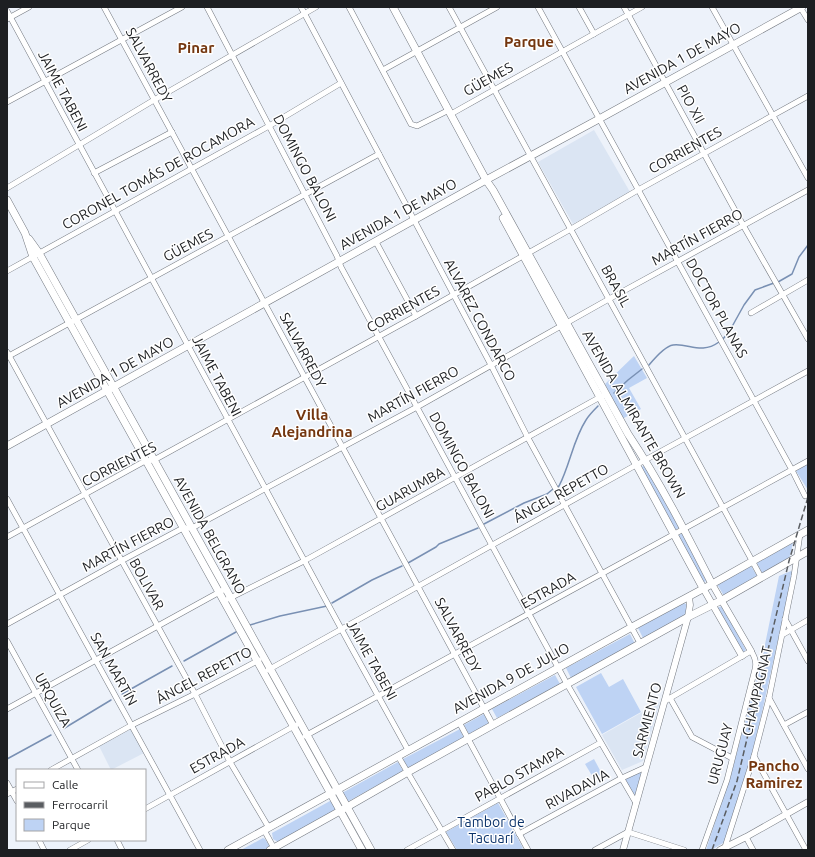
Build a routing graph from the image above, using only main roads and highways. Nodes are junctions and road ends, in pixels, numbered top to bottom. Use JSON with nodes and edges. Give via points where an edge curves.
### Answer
{"nodes":[{"id":1,"x":393,"y":7,"type":"edge"},
{"id":2,"x":801,"y":7,"type":"edge"},
{"id":3,"x":486,"y":180,"type":"junction"},
{"id":4,"x":7,"y":200,"type":"edge"},
{"id":5,"x":73,"y":321,"type":"junction"},
{"id":6,"x":114,"y":387,"type":"junction"},
{"id":7,"x":107,"y":391,"type":"junction"},
{"id":8,"x":603,"y":395,"type":"junction"},
{"id":9,"x":7,"y":446,"type":"edge"},
{"id":10,"x":808,"y":530,"type":"edge"},
{"id":11,"x":808,"y":550,"type":"edge"},
{"id":12,"x":712,"y":584,"type":"junction"},
{"id":13,"x":703,"y":588,"type":"junction"},
{"id":14,"x":227,"y":600,"type":"junction"},
{"id":15,"x":260,"y":659,"type":"junction"},
{"id":16,"x":297,"y":725,"type":"junction"},
{"id":17,"x":334,"y":791,"type":"junction"},
{"id":18,"x":347,"y":807,"type":"junction"},
{"id":19,"x":340,"y":811,"type":"junction"},
{"id":20,"x":273,"y":849,"type":"edge"},
{"id":21,"x":228,"y":850,"type":"edge"},
{"id":22,"x":362,"y":850,"type":"edge"},
{"id":23,"x":371,"y":850,"type":"edge"}],
"edges":[{"from":1,"to":3,"type":"main road","name":"AVENIDA ALMIRANTE BROWN"},
{"from":2,"to":3,"type":"main road","name":"AVENIDA 1 DE MAYO"},
{"from":3,"to":6,"type":"main road","name":"AVENIDA 1 DE MAYO"},
{"from":3,"to":8,"type":"main road","name":"AVENIDA ALMIRANTE BROWN","via":[[488,191],[526,254]]},
{"from":4,"to":5,"type":"main road","name":"AVENIDA BELGRANO"},
{"from":5,"to":6,"type":"main road","name":"AVENIDA BELGRANO"},
{"from":5,"to":7,"type":"main road","name":"AVENIDA BELGRANO"},
{"from":6,"to":7,"type":"main road","name":"AVENIDA 1 DE MAYO"},
{"from":6,"to":14,"type":"main road","name":"AVENIDA BELGRANO","via":[[226,589]]},
{"from":7,"to":9,"type":"main road","name":"AVENIDA 1 DE MAYO"},
{"from":7,"to":14,"type":"main road","name":"AVENIDA BELGRANO","via":[[219,593]]},
{"from":8,"to":12,"type":"main road","name":"AVENIDA ALMIRANTE BROWN","via":[[646,460]]},
{"from":8,"to":13,"type":"main road","name":"AVENIDA ALMIRANTE BROWN","via":[[636,465]]},
{"from":10,"to":12,"type":"main road","name":"AVENIDA 9 DE JULIO"},
{"from":11,"to":18,"type":"main road"},
{"from":12,"to":13,"type":"main road","name":"AVENIDA 9 DE JULIO"},
{"from":13,"to":17,"type":"main road","name":"AVENIDA 9 DE JULIO"},
{"from":14,"to":15,"type":"main road","name":"AVENIDA BELGRANO"},
{"from":15,"to":16,"type":"main road","name":"AVENIDA BELGRANO","via":[[270,669]]},
{"from":15,"to":16,"type":"main road","name":"AVENIDA BELGRANO","via":[[263,673]]},
{"from":16,"to":17,"type":"main road","name":"AVENIDA BELGRANO"},
{"from":17,"to":18,"type":"main road","name":"AVENIDA BELGRANO"},
{"from":17,"to":19,"type":"main road","name":"AVENIDA BELGRANO"},
{"from":17,"to":21,"type":"main road","name":"AVENIDA 9 DE JULIO"},
{"from":18,"to":19,"type":"main road"},
{"from":18,"to":23,"type":"main road","name":"AVENIDA BELGRANO"},
{"from":19,"to":20,"type":"main road"},
{"from":19,"to":22,"type":"main road","name":"AVENIDA BELGRANO"}]}
